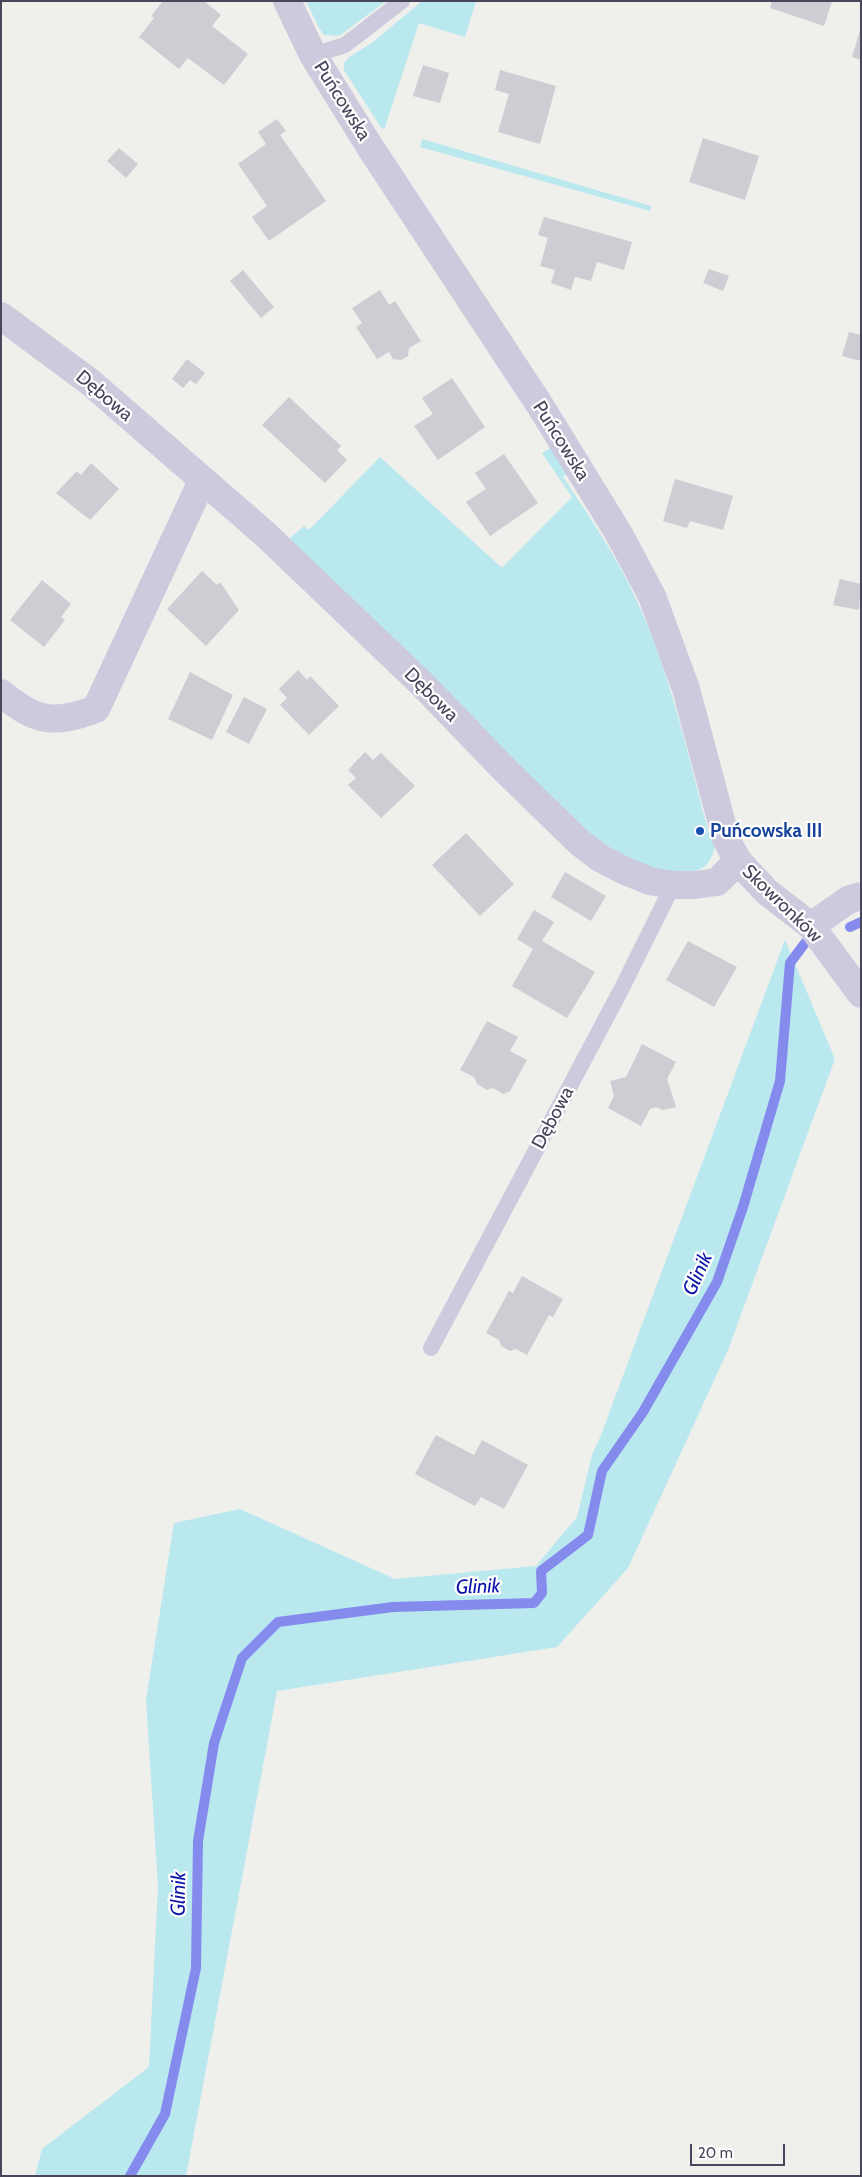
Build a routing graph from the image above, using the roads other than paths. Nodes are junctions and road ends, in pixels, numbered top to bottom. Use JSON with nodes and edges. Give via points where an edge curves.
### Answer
{"nodes":[{"id":1,"x":287,"y":1,"type":"edge"},
{"id":2,"x":402,"y":1,"type":"edge"},
{"id":3,"x":313,"y":55,"type":"junction"},
{"id":4,"x":1,"y":316,"type":"edge"},
{"id":5,"x":202,"y":481,"type":"junction"},
{"id":6,"x":1,"y":693,"type":"edge"},
{"id":7,"x":738,"y":861,"type":"junction"},
{"id":8,"x":673,"y":886,"type":"junction"},
{"id":9,"x":861,"y":896,"type":"edge"},
{"id":10,"x":811,"y":926,"type":"junction"},
{"id":11,"x":861,"y":994,"type":"edge"},
{"id":12,"x":431,"y":1348,"type":"dead end"}],
"edges":[{"from":1,"to":3,"type":"street","name":"Puńcowska"},
{"from":2,"to":3,"type":"lane","name":"Puńcowska","via":[[345,45]]},
{"from":3,"to":7,"type":"street","name":"Puńcowska","via":[[541,407],[619,534],[652,596],[686,689],[726,839]]},
{"from":4,"to":5,"type":"street","name":"Dębowa","via":[[90,382]]},
{"from":5,"to":6,"type":"street","via":[[96,709],[72,718],[50,720],[17,707]]},
{"from":5,"to":8,"type":"street","name":"Dębowa","via":[[272,540],[423,685],[579,842],[625,871]]},
{"from":7,"to":8,"type":"street","name":"Dębowa","via":[[717,882]]},
{"from":7,"to":10,"type":"street","name":"Skowronków","via":[[767,892]]},
{"from":8,"to":12,"type":"lane","name":"Dębowa","via":[[618,997]]},
{"from":9,"to":10,"type":"street","via":[[848,900]]},
{"from":10,"to":11,"type":"street","name":"Skowronków"}]}
